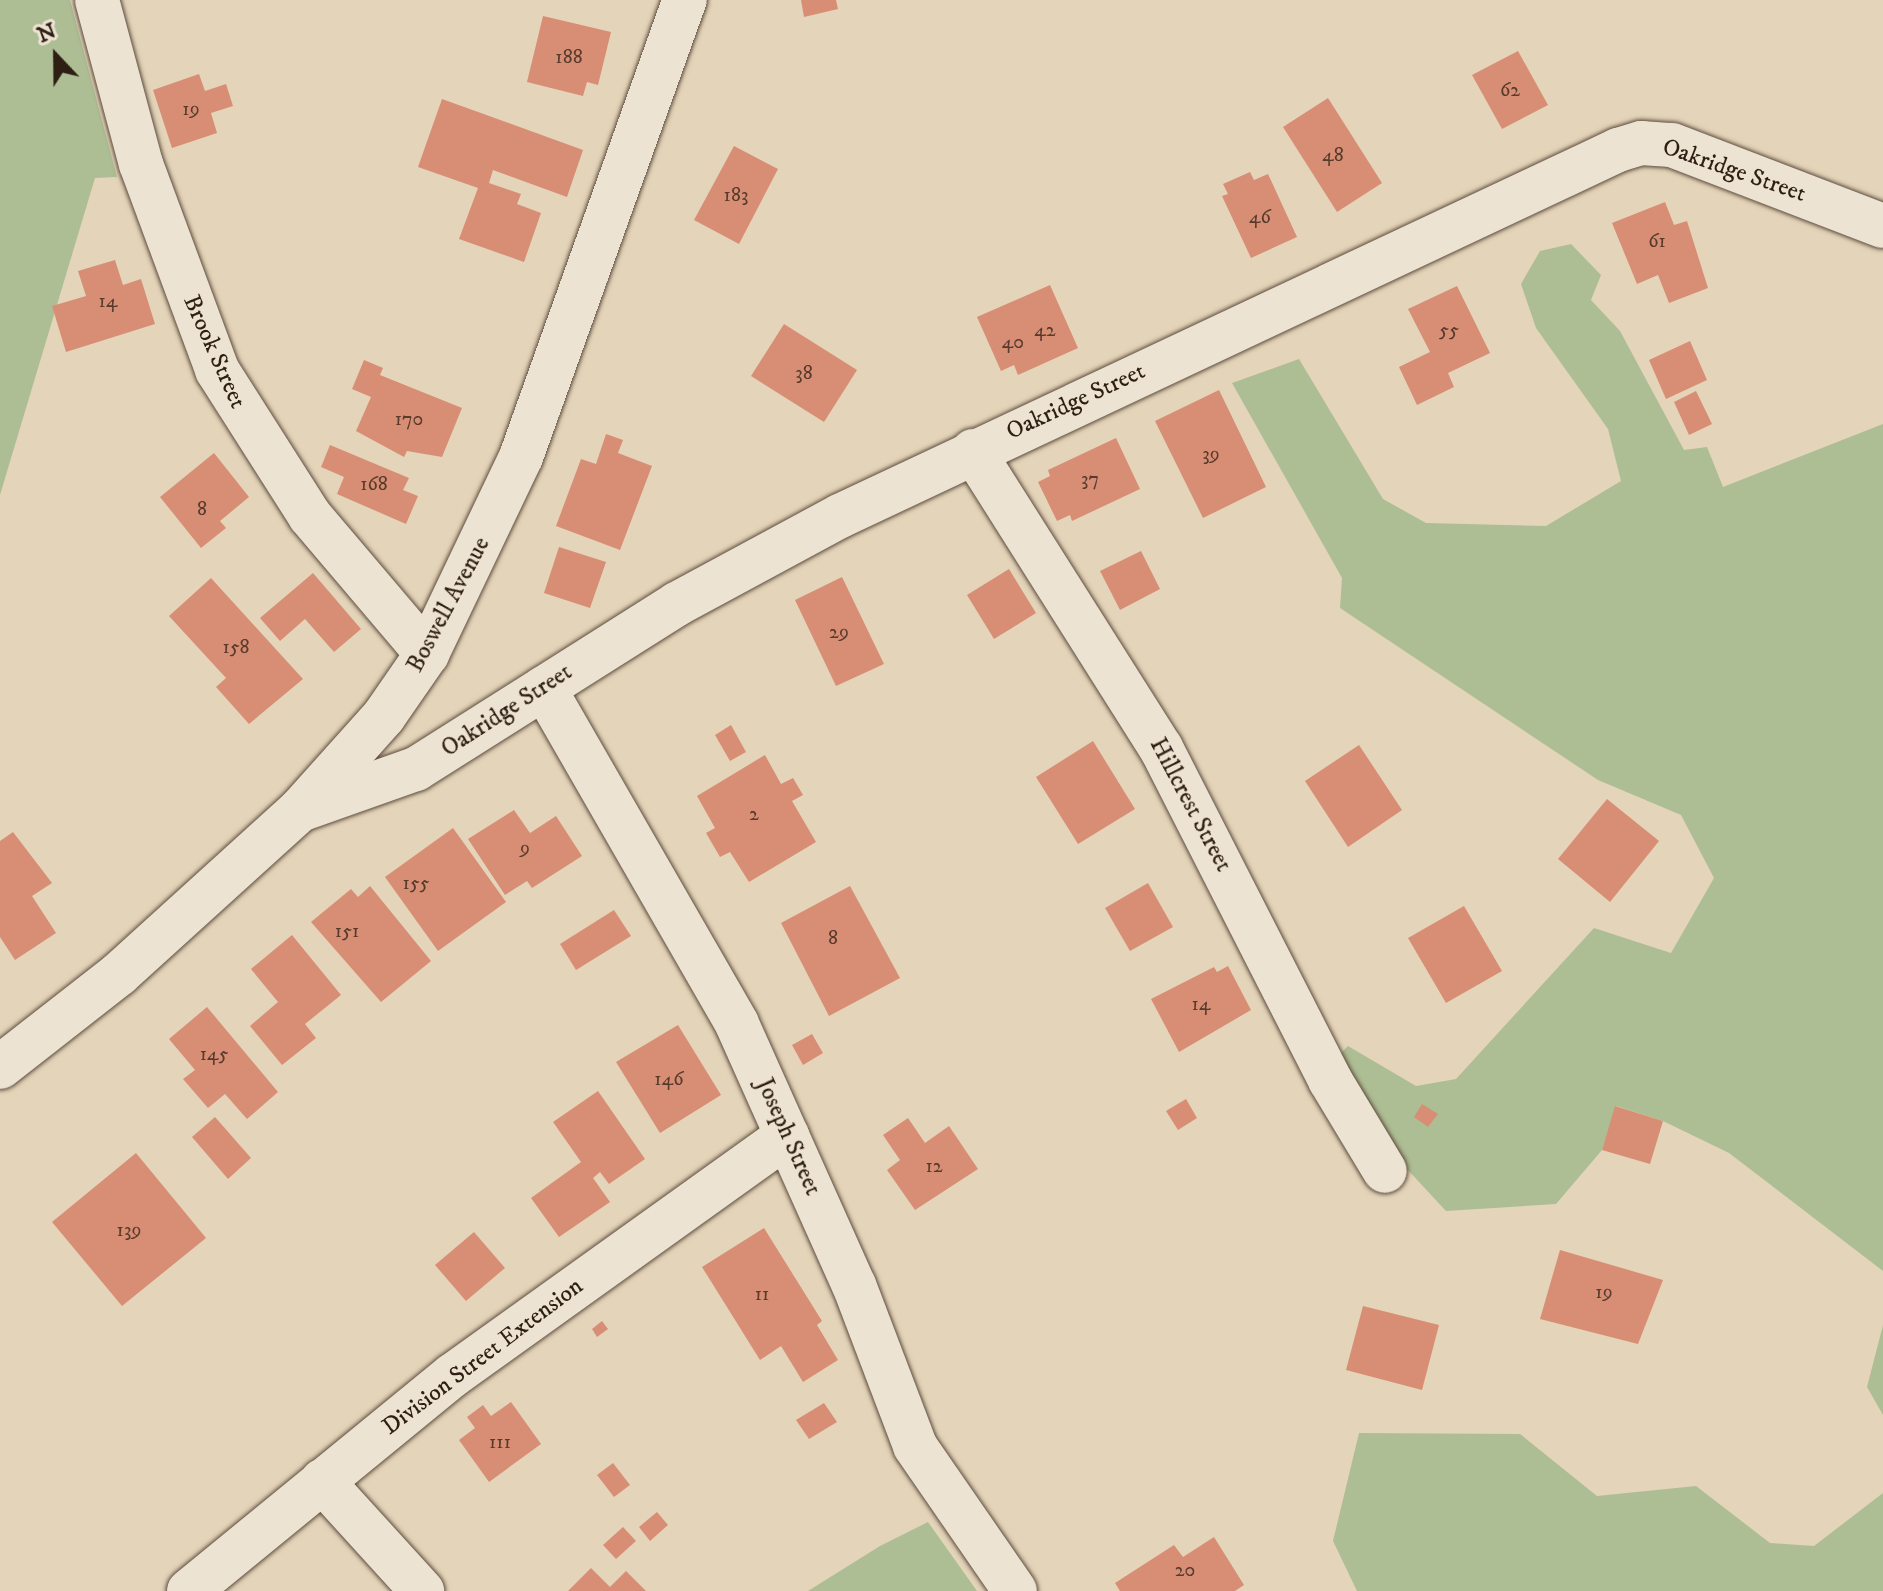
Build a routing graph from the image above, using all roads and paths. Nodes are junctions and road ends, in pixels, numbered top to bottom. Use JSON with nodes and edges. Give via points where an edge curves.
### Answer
{"nodes":[{"id":1,"x":97,"y":0,"type":"edge"},
{"id":2,"x":685,"y":0,"type":"edge"},
{"id":3,"x":1883,"y":226,"type":"edge"},
{"id":4,"x":973,"y":451,"type":"junction"},
{"id":5,"x":427,"y":654,"type":"junction"},
{"id":6,"x":544,"y":688,"type":"junction"},
{"id":7,"x":300,"y":810,"type":"junction"},
{"id":8,"x":0,"y":1067,"type":"edge"},
{"id":9,"x":787,"y":1136,"type":"junction"},
{"id":10,"x":1385,"y":1171,"type":"dead end"},
{"id":11,"x":322,"y":1481,"type":"junction"},
{"id":12,"x":189,"y":1591,"type":"edge"},
{"id":13,"x":422,"y":1591,"type":"edge"},
{"id":14,"x":1015,"y":1591,"type":"edge"}],
"edges":[{"from":1,"to":5,"type":"street","name":"Brook Street","via":[[141,164],[217,370],[310,516],[375,599]]},
{"from":2,"to":5,"type":"street","name":"Boswell Avenue","via":[[526,444],[490,530]]},
{"from":3,"to":4,"type":"street","name":"Oakridge Street","via":[[1672,145],[1630,146]]},
{"from":4,"to":6,"type":"street","name":"Oakridge Street","via":[[690,597]]},
{"from":4,"to":10,"type":"street","name":"Hillcrest Street","via":[[1161,748],[1330,1080]]},
{"from":5,"to":7,"type":"street","name":"Boswell Avenue","via":[[384,716]]},
{"from":6,"to":7,"type":"street","name":"Oakridge Street","via":[[416,769]]},
{"from":6,"to":9,"type":"street","name":"Joseph Street","via":[[707,965]]},
{"from":7,"to":8,"type":"street","name":"Boswell Avenue","via":[[119,974]]},
{"from":9,"to":11,"type":"street","name":"Division Street Extension","via":[[453,1375]]},
{"from":9,"to":14,"type":"street","name":"Joseph Street","via":[[854,1285],[915,1446]]},
{"from":11,"to":12,"type":"street","name":"Division Street Extension"},
{"from":11,"to":13,"type":"street"}]}
